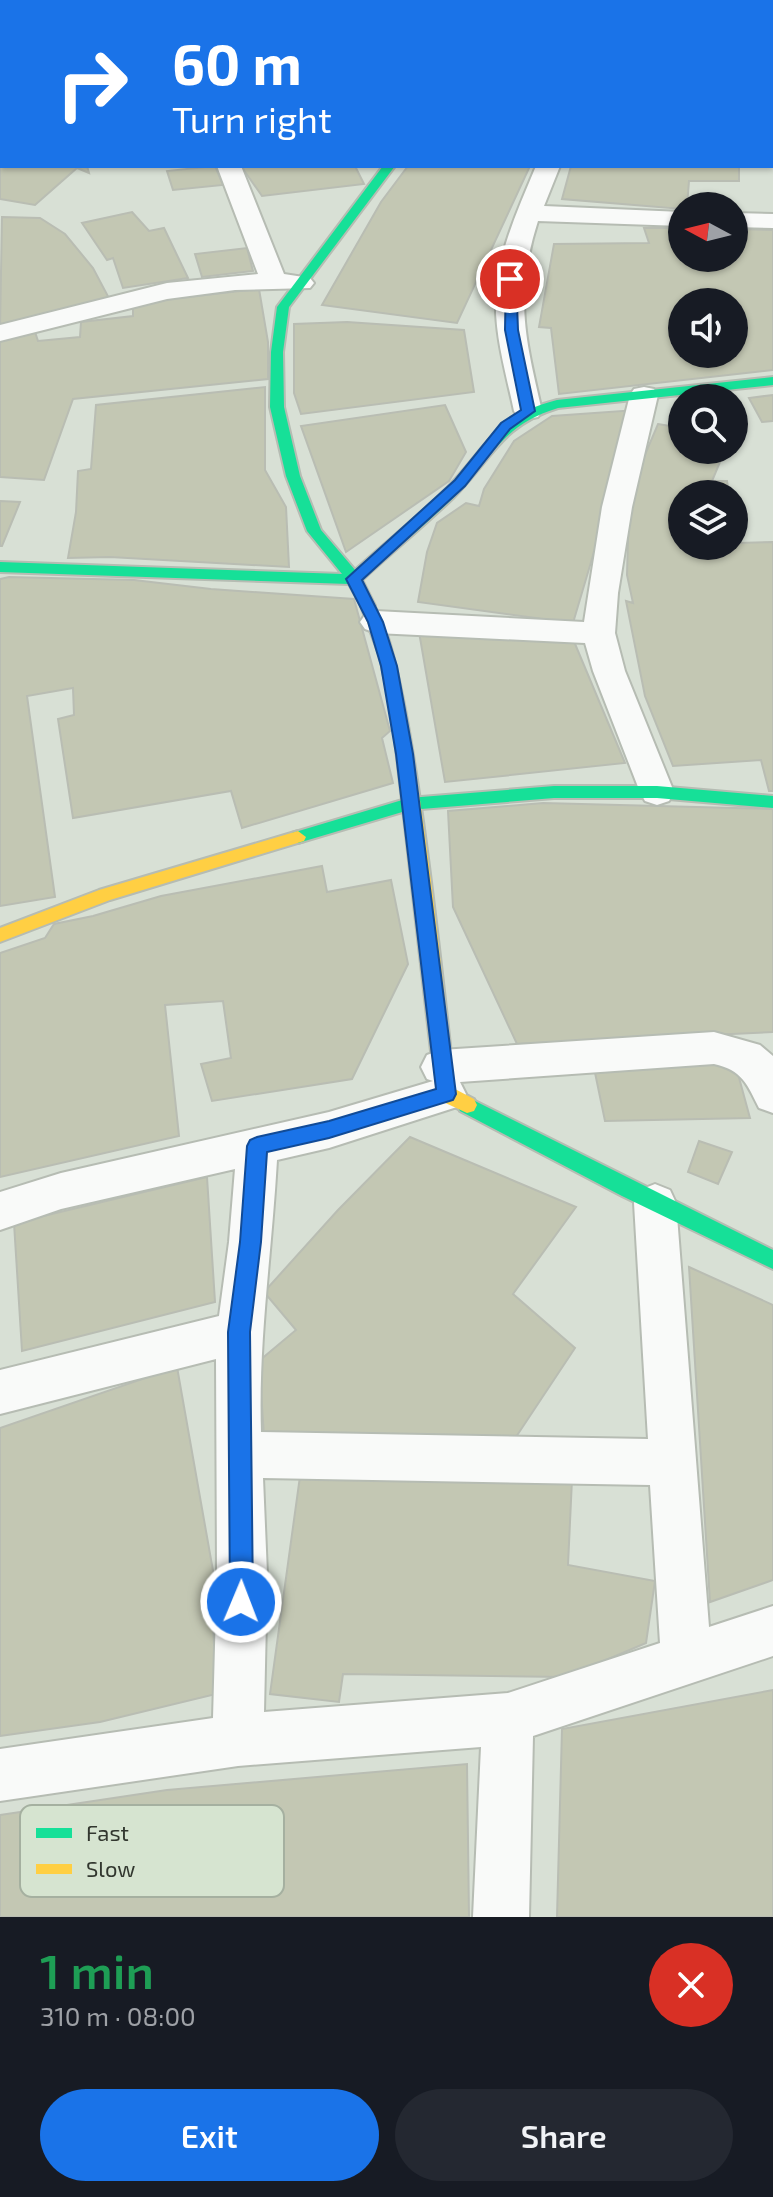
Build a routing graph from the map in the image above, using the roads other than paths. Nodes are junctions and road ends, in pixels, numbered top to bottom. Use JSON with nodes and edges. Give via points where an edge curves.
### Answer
{"nodes":[{"id":1,"x":230,"y":168,"type":"edge"},
{"id":2,"x":387,"y":168,"type":"edge"},
{"id":3,"x":547,"y":168,"type":"edge"},
{"id":4,"x":528,"y":213,"type":"junction"},
{"id":5,"x":668,"y":218,"type":"edge"},
{"id":6,"x":748,"y":220,"type":"edge"},
{"id":7,"x":773,"y":221,"type":"edge"},
{"id":8,"x":273,"y":280,"type":"junction"},
{"id":9,"x":301,"y":283,"type":"junction"},
{"id":10,"x":0,"y":333,"type":"edge"},
{"id":11,"x":773,"y":381,"type":"edge"},
{"id":12,"x":644,"y":395,"type":"junction"},
{"id":13,"x":528,"y":411,"type":"junction"},
{"id":14,"x":0,"y":567,"type":"edge"},
{"id":15,"x":354,"y":579,"type":"junction"},
{"id":16,"x":376,"y":622,"type":"junction"},
{"id":17,"x":599,"y":633,"type":"junction"},
{"id":18,"x":657,"y":792,"type":"junction"},
{"id":19,"x":773,"y":802,"type":"edge"},
{"id":20,"x":409,"y":804,"type":"junction"},
{"id":21,"x":0,"y":935,"type":"edge"},
{"id":22,"x":444,"y":1080,"type":"junction"},
{"id":23,"x":773,"y":1096,"type":"edge"},
{"id":24,"x":257,"y":1146,"type":"junction"},
{"id":25,"x":655,"y":1203,"type":"junction"},
{"id":26,"x":0,"y":1211,"type":"edge"},
{"id":27,"x":773,"y":1260,"type":"edge"},
{"id":28,"x":239,"y":1332,"type":"junction"},
{"id":29,"x":0,"y":1392,"type":"edge"},
{"id":30,"x":238,"y":1455,"type":"junction"},
{"id":31,"x":673,"y":1462,"type":"junction"},
{"id":32,"x":773,"y":1631,"type":"edge"},
{"id":33,"x":686,"y":1658,"type":"junction"},
{"id":34,"x":508,"y":1719,"type":"junction"},
{"id":35,"x":238,"y":1740,"type":"junction"},
{"id":36,"x":0,"y":1775,"type":"edge"},
{"id":37,"x":501,"y":1917,"type":"edge"}],
"edges":[{"from":1,"to":8,"type":"street"},
{"from":2,"to":9,"type":"street"},
{"from":3,"to":4,"type":"street"},
{"from":4,"to":5,"type":"street"},
{"from":4,"to":13,"type":"street","via":[[510,279],[512,330]]},
{"from":6,"to":7,"type":"street"},
{"from":8,"to":9,"type":"street"},
{"from":8,"to":10,"type":"street","via":[[159,292]]},
{"from":9,"to":15,"type":"street","via":[[283,307],[277,407],[293,476],[314,531]]},
{"from":11,"to":12,"type":"street"},
{"from":12,"to":13,"type":"street"},
{"from":12,"to":17,"type":"street","via":[[617,507]]},
{"from":13,"to":15,"type":"street","via":[[505,426],[460,483]]},
{"from":14,"to":15,"type":"street"},
{"from":15,"to":16,"type":"street"},
{"from":16,"to":17,"type":"street"},
{"from":16,"to":20,"type":"street","via":[[405,754]]},
{"from":17,"to":18,"type":"street"},
{"from":18,"to":19,"type":"street"},
{"from":18,"to":20,"type":"street","via":[[554,792]]},
{"from":20,"to":21,"type":"street","via":[[105,895]]},
{"from":20,"to":22,"type":"street"},
{"from":22,"to":23,"type":"street","via":[[714,1048],[742,1053],[763,1070]]},
{"from":22,"to":24,"type":"street","via":[[329,1130]]},
{"from":22,"to":25,"type":"street"},
{"from":24,"to":26,"type":"street","via":[[61,1191]]},
{"from":24,"to":28,"type":"street"},
{"from":25,"to":27,"type":"street"},
{"from":25,"to":31,"type":"street"},
{"from":28,"to":29,"type":"street"},
{"from":28,"to":30,"type":"street"},
{"from":30,"to":31,"type":"street"},
{"from":30,"to":35,"type":"street"},
{"from":31,"to":33,"type":"street"},
{"from":32,"to":33,"type":"street"},
{"from":33,"to":34,"type":"street"},
{"from":34,"to":35,"type":"street"},
{"from":34,"to":37,"type":"street"},
{"from":35,"to":36,"type":"street"}]}
